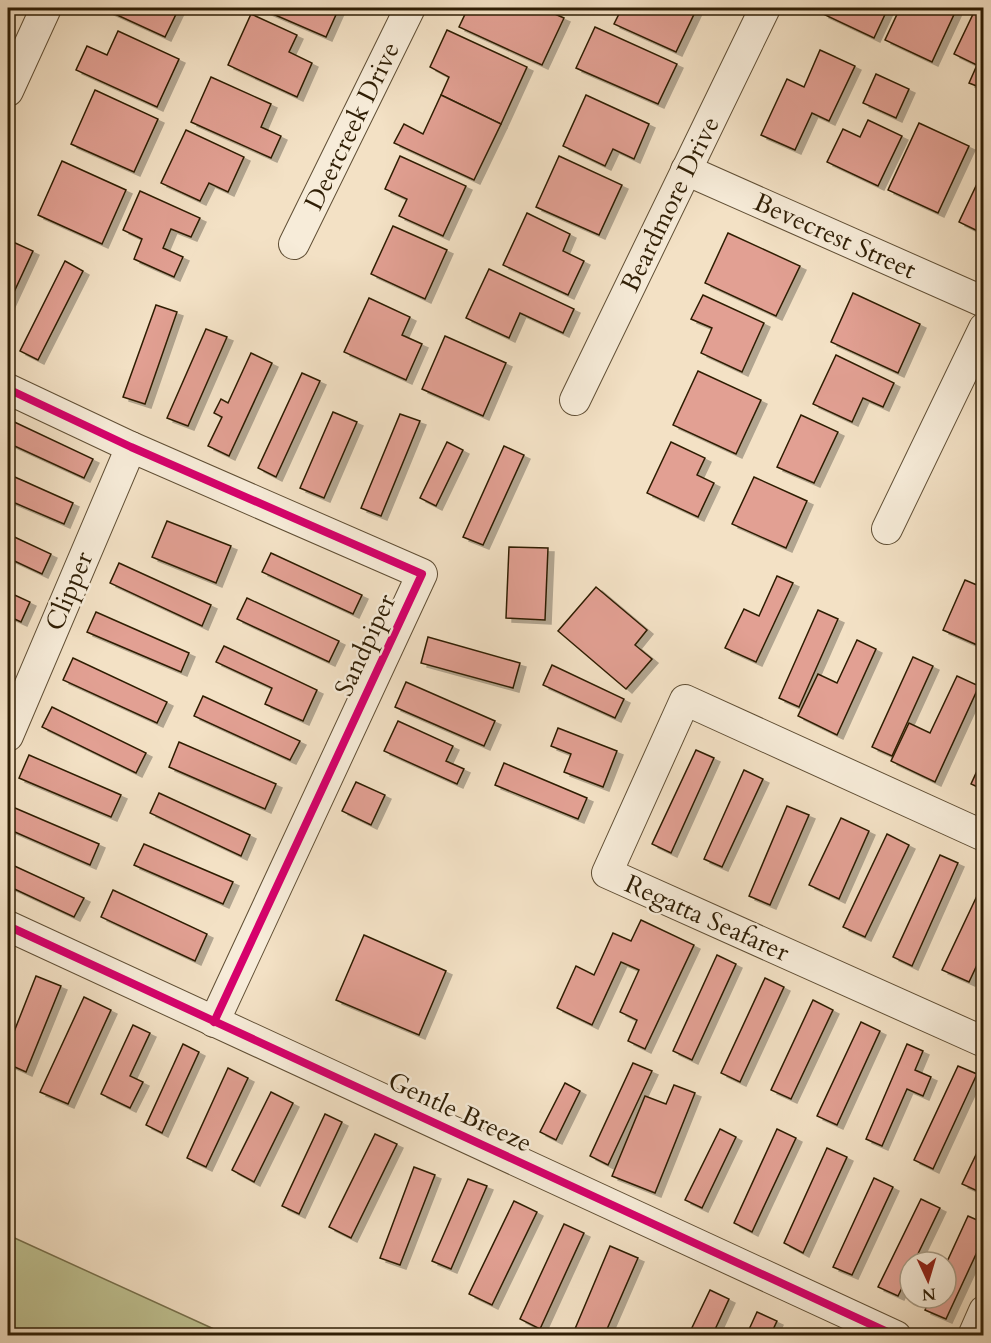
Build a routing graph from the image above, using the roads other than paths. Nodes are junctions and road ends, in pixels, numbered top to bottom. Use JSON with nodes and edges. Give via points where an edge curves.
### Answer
{"nodes":[{"id":1,"x":46,"y":8,"type":"edge"},
{"id":2,"x":410,"y":8,"type":"edge"},
{"id":3,"x":765,"y":8,"type":"edge"},
{"id":4,"x":8,"y":91,"type":"edge"},
{"id":5,"x":686,"y":170,"type":"junction"},
{"id":6,"x":294,"y":244,"type":"dead end"},
{"id":7,"x":984,"y":302,"type":"edge"},
{"id":8,"x":984,"y":328,"type":"edge"},
{"id":9,"x":8,"y":389,"type":"edge"},
{"id":10,"x":575,"y":400,"type":"dead end"},
{"id":11,"x":131,"y":447,"type":"junction"},
{"id":12,"x":887,"y":529,"type":"dead end"},
{"id":13,"x":8,"y":736,"type":"edge"},
{"id":14,"x":984,"y":836,"type":"edge"},
{"id":15,"x":8,"y":926,"type":"edge"},
{"id":16,"x":214,"y":1022,"type":"junction"},
{"id":17,"x":984,"y":1042,"type":"edge"},
{"id":18,"x":984,"y":1311,"type":"edge"},
{"id":19,"x":896,"y":1335,"type":"edge"},
{"id":20,"x":973,"y":1335,"type":"edge"}],
"edges":[{"from":1,"to":4,"type":"street"},
{"from":2,"to":6,"type":"street","name":"Deercreek Drive"},
{"from":3,"to":5,"type":"street","name":"Beardmore Drive"},
{"from":5,"to":7,"type":"street","name":"Bevecrest Street"},
{"from":5,"to":10,"type":"street","name":"Beardmore Drive"},
{"from":8,"to":12,"type":"street"},
{"from":9,"to":11,"type":"street"},
{"from":11,"to":13,"type":"street","name":"Clipper"},
{"from":11,"to":16,"type":"street","name":"Sandpiper","via":[[422,574]]},
{"from":14,"to":17,"type":"street","name":"Regatta Seafarer","via":[[686,700],[607,873]]},
{"from":15,"to":16,"type":"street","name":"Gentle Breeze"},
{"from":16,"to":19,"type":"street","name":"Gentle Breeze"},
{"from":18,"to":20,"type":"street"}]}
